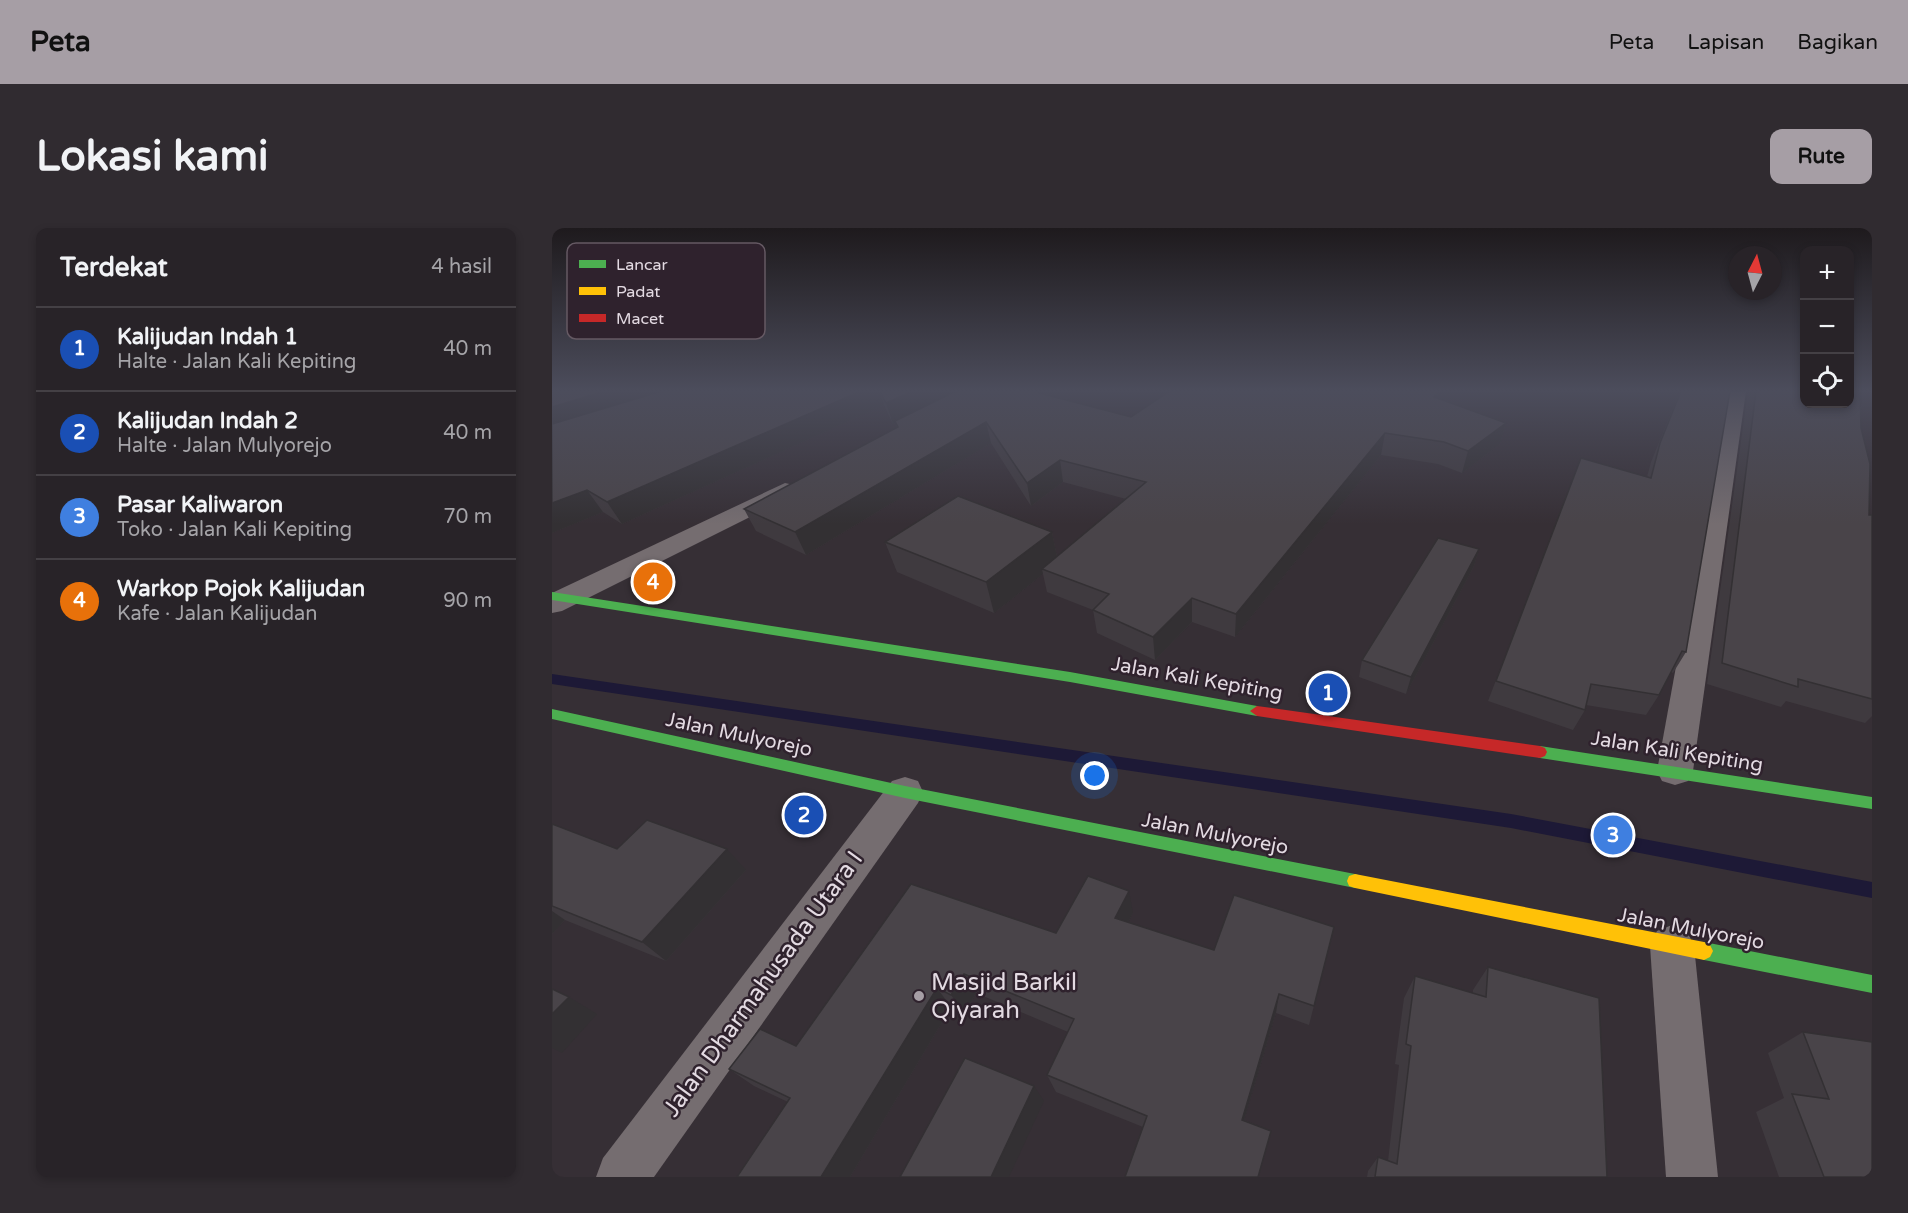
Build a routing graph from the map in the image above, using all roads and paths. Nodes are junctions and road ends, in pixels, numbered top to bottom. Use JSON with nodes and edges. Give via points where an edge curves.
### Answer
{"nodes":[{"id":1,"x":1729,"y":435,"type":"edge"},
{"id":2,"x":800,"y":482,"type":"edge"},
{"id":3,"x":557,"y":599,"type":"edge"},
{"id":4,"x":552,"y":714,"type":"edge"},
{"id":5,"x":1675,"y":771,"type":"junction"},
{"id":6,"x":905,"y":792,"type":"junction"},
{"id":7,"x":1872,"y":803,"type":"edge"},
{"id":8,"x":1672,"y":946,"type":"junction"},
{"id":9,"x":1872,"y":984,"type":"edge"},
{"id":10,"x":622,"y":1177,"type":"edge"},
{"id":11,"x":1692,"y":1177,"type":"edge"}],
"edges":[{"from":1,"to":5,"type":"street"},
{"from":2,"to":3,"type":"street"},
{"from":3,"to":5,"type":"main road","name":"Jalan Kali Kepiting","via":[[1059,675],[1265,712]]},
{"from":4,"to":6,"type":"main road","name":"Jalan Mulyorejo"},
{"from":5,"to":7,"type":"main road","name":"Jalan Kali Kepiting"},
{"from":6,"to":8,"type":"main road","name":"Jalan Mulyorejo"},
{"from":6,"to":10,"type":"street","name":"Jalan Dharmahusada Utara I"},
{"from":8,"to":9,"type":"main road","name":"Jalan Mulyorejo"},
{"from":8,"to":11,"type":"street"}]}
